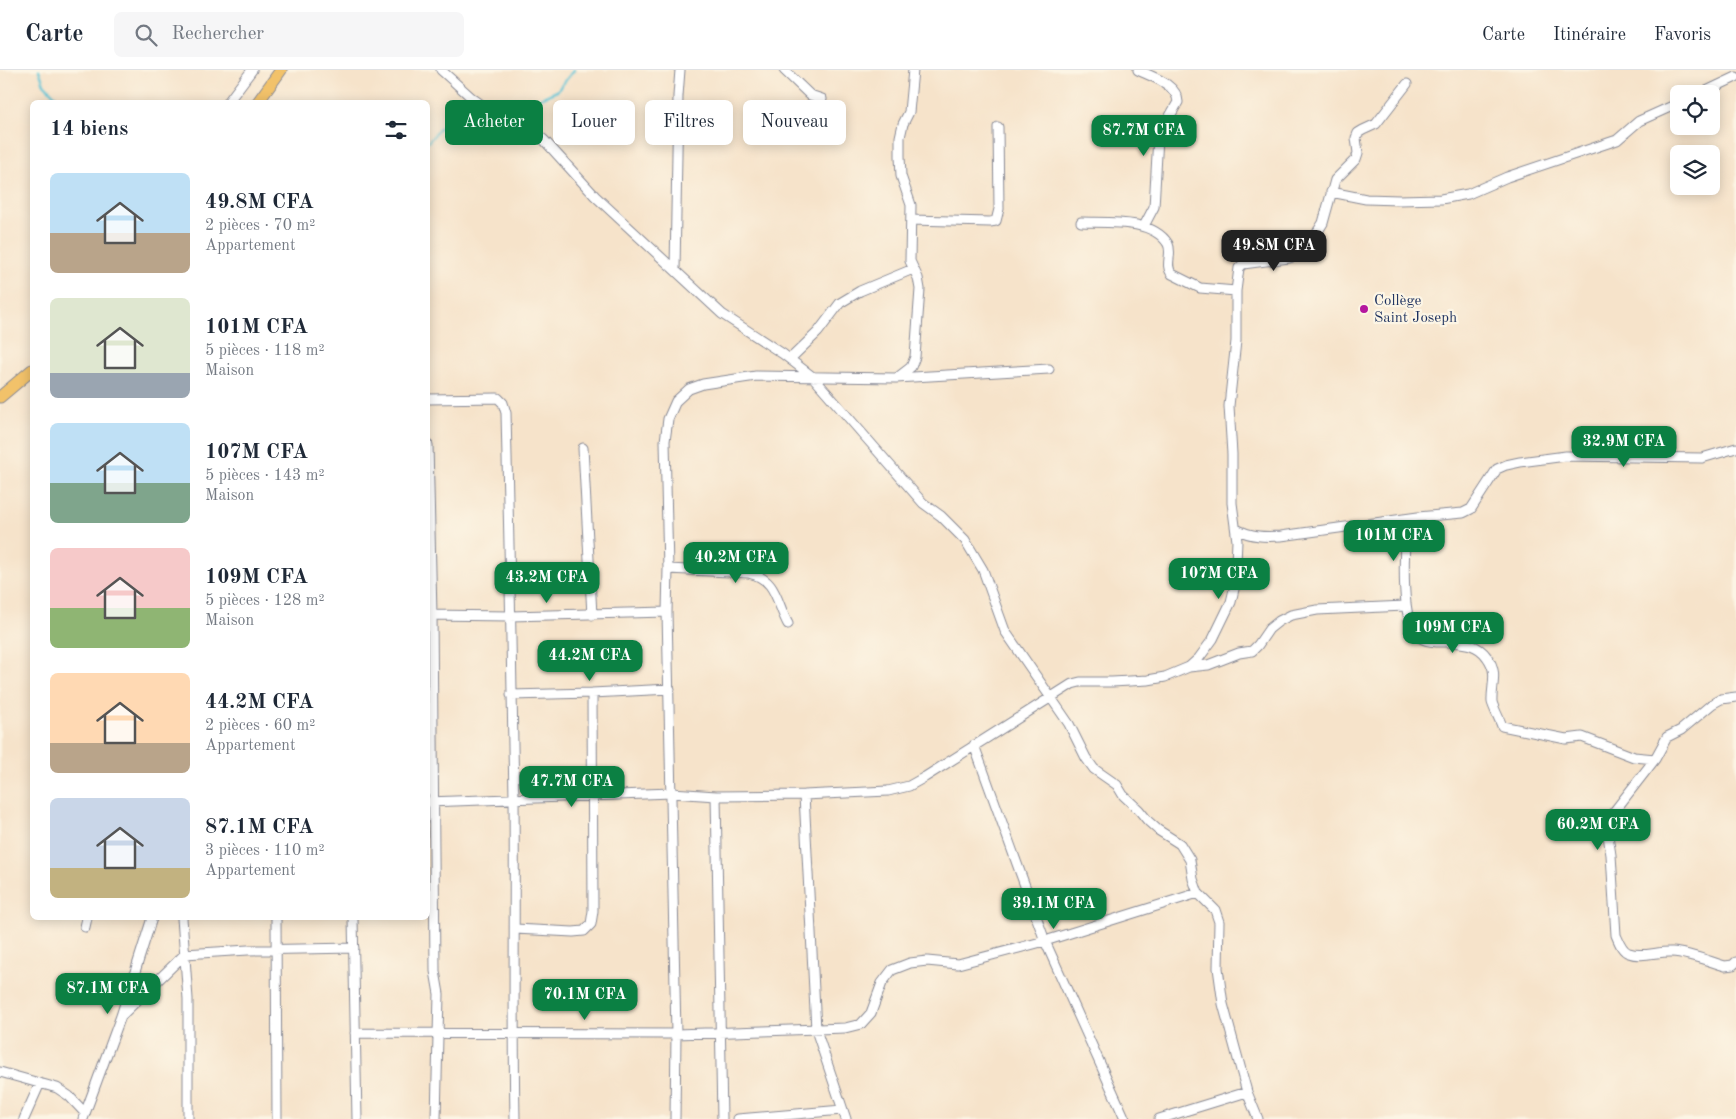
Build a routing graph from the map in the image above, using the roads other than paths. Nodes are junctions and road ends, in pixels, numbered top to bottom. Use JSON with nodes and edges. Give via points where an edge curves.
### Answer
{"nodes":[{"id":1,"x":252,"y":70,"type":"edge"},
{"id":2,"x":281,"y":70,"type":"edge"},
{"id":3,"x":441,"y":70,"type":"edge"},
{"id":4,"x":680,"y":70,"type":"edge"},
{"id":5,"x":784,"y":70,"type":"edge"},
{"id":6,"x":913,"y":70,"type":"edge"},
{"id":7,"x":1138,"y":70,"type":"edge"},
{"id":8,"x":1736,"y":77,"type":"edge"},
{"id":9,"x":1407,"y":84,"type":"dead end"},
{"id":10,"x":1719,"y":85,"type":"edge"},
{"id":11,"x":822,"y":99,"type":"dead end"},
{"id":12,"x":230,"y":100,"type":"edge"},
{"id":13,"x":259,"y":100,"type":"edge"},
{"id":14,"x":1670,"y":107,"type":"edge"},
{"id":15,"x":998,"y":127,"type":"dead end"},
{"id":16,"x":1331,"y":192,"type":"junction"},
{"id":17,"x":911,"y":220,"type":"junction"},
{"id":18,"x":1081,"y":222,"type":"dead end"},
{"id":19,"x":1144,"y":226,"type":"junction"},
{"id":20,"x":913,"y":269,"type":"junction"},
{"id":21,"x":675,"y":270,"type":"junction"},
{"id":22,"x":1236,"y":291,"type":"junction"},
{"id":23,"x":790,"y":359,"type":"junction"},
{"id":24,"x":1050,"y":369,"type":"dead end"},
{"id":25,"x":30,"y":374,"type":"edge"},
{"id":26,"x":813,"y":377,"type":"junction"},
{"id":27,"x":896,"y":378,"type":"junction"},
{"id":28,"x":0,"y":397,"type":"edge"},
{"id":29,"x":430,"y":399,"type":"edge"},
{"id":30,"x":583,"y":448,"type":"dead end"},
{"id":31,"x":1736,"y":448,"type":"edge"},
{"id":32,"x":1406,"y":519,"type":"junction"},
{"id":33,"x":1236,"y":529,"type":"junction"},
{"id":34,"x":668,"y":569,"type":"junction"},
{"id":35,"x":1405,"y":606,"type":"junction"},
{"id":36,"x":667,"y":612,"type":"junction"},
{"id":37,"x":430,"y":615,"type":"edge"},
{"id":38,"x":592,"y":615,"type":"junction"},
{"id":39,"x":510,"y":616,"type":"junction"},
{"id":40,"x":788,"y":624,"type":"dead end"},
{"id":41,"x":1189,"y":667,"type":"junction"},
{"id":42,"x":670,"y":689,"type":"junction"},
{"id":43,"x":592,"y":694,"type":"junction"},
{"id":44,"x":511,"y":695,"type":"junction"},
{"id":45,"x":1051,"y":696,"type":"junction"},
{"id":46,"x":1736,"y":697,"type":"edge"},
{"id":47,"x":974,"y":746,"type":"junction"},
{"id":48,"x":1656,"y":759,"type":"junction"},
{"id":49,"x":672,"y":793,"type":"junction"},
{"id":50,"x":804,"y":795,"type":"junction"},
{"id":51,"x":593,"y":796,"type":"junction"},
{"id":52,"x":716,"y":796,"type":"junction"},
{"id":53,"x":514,"y":798,"type":"junction"},
{"id":54,"x":430,"y":801,"type":"edge"},
{"id":55,"x":1198,"y":893,"type":"junction"},
{"id":56,"x":151,"y":920,"type":"edge"},
{"id":57,"x":182,"y":920,"type":"edge"},
{"id":58,"x":276,"y":920,"type":"edge"},
{"id":59,"x":353,"y":920,"type":"edge"},
{"id":60,"x":515,"y":929,"type":"junction"},
{"id":61,"x":1045,"y":942,"type":"junction"},
{"id":62,"x":354,"y":948,"type":"junction"},
{"id":63,"x":276,"y":949,"type":"junction"},
{"id":64,"x":185,"y":954,"type":"junction"},
{"id":65,"x":1736,"y":962,"type":"edge"},
{"id":66,"x":121,"y":1016,"type":"junction"},
{"id":67,"x":816,"y":1030,"type":"junction"},
{"id":68,"x":513,"y":1032,"type":"junction"},
{"id":69,"x":721,"y":1032,"type":"junction"},
{"id":70,"x":355,"y":1033,"type":"junction"},
{"id":71,"x":438,"y":1034,"type":"junction"},
{"id":72,"x":676,"y":1034,"type":"junction"},
{"id":73,"x":0,"y":1072,"type":"edge"},
{"id":74,"x":40,"y":1083,"type":"junction"},
{"id":75,"x":1247,"y":1092,"type":"junction"},
{"id":76,"x":844,"y":1115,"type":"edge"},
{"id":77,"x":84,"y":1116,"type":"edge"},
{"id":78,"x":24,"y":1119,"type":"edge"},
{"id":79,"x":188,"y":1119,"type":"edge"},
{"id":80,"x":277,"y":1119,"type":"edge"},
{"id":81,"x":357,"y":1119,"type":"edge"},
{"id":82,"x":436,"y":1119,"type":"edge"},
{"id":83,"x":515,"y":1119,"type":"edge"},
{"id":84,"x":676,"y":1119,"type":"edge"},
{"id":85,"x":722,"y":1119,"type":"edge"},
{"id":86,"x":738,"y":1119,"type":"edge"},
{"id":87,"x":1125,"y":1119,"type":"edge"},
{"id":88,"x":1159,"y":1119,"type":"edge"},
{"id":89,"x":1258,"y":1119,"type":"edge"}],
"edges":[{"from":1,"to":12,"type":"street"},
{"from":2,"to":13,"type":"main road"},
{"from":3,"to":21,"type":"street","via":[[490,111],[532,130],[544,140],[594,196]]},
{"from":4,"to":21,"type":"street"},
{"from":5,"to":11,"type":"street","via":[[810,95]]},
{"from":6,"to":17,"type":"street","via":[[909,112],[900,137],[901,176],[911,205]]},
{"from":7,"to":19,"type":"street","via":[[1162,82],[1178,96],[1178,102],[1158,137],[1154,207]]},
{"from":8,"to":10,"type":"street"},
{"from":9,"to":16,"type":"street","via":[[1376,124],[1358,134],[1356,159],[1335,180]]},
{"from":14,"to":16,"type":"street","via":[[1639,121],[1617,140],[1507,177],[1468,194],[1436,200],[1399,200],[1366,199]]},
{"from":15,"to":17,"type":"street","via":[[999,209],[996,221]]},
{"from":16,"to":22,"type":"street","via":[[1323,224],[1309,252],[1243,264],[1239,268]]},
{"from":17,"to":20,"type":"street","via":[[910,261]]},
{"from":18,"to":19,"type":"street"},
{"from":19,"to":22,"type":"street","via":[[1166,242],[1172,274],[1200,288]]},
{"from":20,"to":23,"type":"street","via":[[840,303],[818,332]]},
{"from":20,"to":27,"type":"street","via":[[920,289],[915,357],[911,367]]},
{"from":21,"to":23,"type":"street","via":[[722,314]]},
{"from":22,"to":33,"type":"street","via":[[1236,341],[1229,406],[1232,503]]},
{"from":23,"to":26,"type":"street"},
{"from":24,"to":27,"type":"street"},
{"from":25,"to":28,"type":"main road"},
{"from":26,"to":27,"type":"street"},
{"from":26,"to":34,"type":"street","via":[[756,376],[703,384],[676,401],[668,419],[665,441]]},
{"from":26,"to":45,"type":"street","via":[[923,503],[942,516],[965,540],[983,570],[1005,631]]},
{"from":29,"to":39,"type":"street","via":[[498,398],[504,403]]},
{"from":30,"to":38,"type":"street"},
{"from":31,"to":32,"type":"street","via":[[1702,458],[1566,456],[1506,465],[1497,469],[1471,509],[1463,514]]},
{"from":32,"to":33,"type":"street","via":[[1281,536],[1259,537]]},
{"from":32,"to":35,"type":"street"},
{"from":33,"to":41,"type":"street","via":[[1235,585],[1231,602],[1213,639]]},
{"from":34,"to":36,"type":"street"},
{"from":34,"to":40,"type":"street","via":[[759,575],[772,587]]},
{"from":35,"to":41,"type":"street","via":[[1317,610],[1291,615],[1269,629],[1252,650],[1208,665]]},
{"from":35,"to":48,"type":"street","via":[[1418,636],[1427,641],[1468,643],[1489,659],[1494,674],[1492,704],[1502,726],[1566,739],[1582,737],[1634,757]]},
{"from":36,"to":38,"type":"street"},
{"from":36,"to":42,"type":"street"},
{"from":37,"to":39,"type":"street"},
{"from":37,"to":54,"type":"street"},
{"from":38,"to":39,"type":"street"},
{"from":39,"to":44,"type":"street"},
{"from":41,"to":45,"type":"street","via":[[1148,680],[1080,682]]},
{"from":42,"to":43,"type":"street"},
{"from":42,"to":49,"type":"street"},
{"from":43,"to":44,"type":"street"},
{"from":43,"to":51,"type":"street"},
{"from":44,"to":53,"type":"street"},
{"from":45,"to":47,"type":"street"},
{"from":45,"to":55,"type":"street","via":[[1094,769],[1116,785],[1148,822],[1180,844],[1190,860]]},
{"from":46,"to":48,"type":"street","via":[[1712,704],[1681,730],[1667,737]]},
{"from":47,"to":50,"type":"street","via":[[909,786],[888,791]]},
{"from":47,"to":61,"type":"street"},
{"from":48,"to":65,"type":"street","via":[[1613,813],[1607,828],[1616,935],[1620,946],[1628,953],[1641,955],[1675,952],[1725,966]]},
{"from":49,"to":51,"type":"street"},
{"from":49,"to":52,"type":"street"},
{"from":49,"to":72,"type":"street"},
{"from":50,"to":52,"type":"street"},
{"from":50,"to":67,"type":"street"},
{"from":51,"to":53,"type":"street"},
{"from":51,"to":60,"type":"street","via":[[591,924],[584,931],[573,932]]},
{"from":52,"to":69,"type":"street"},
{"from":53,"to":54,"type":"street"},
{"from":53,"to":60,"type":"street"},
{"from":54,"to":71,"type":"street","via":[[435,870]]},
{"from":55,"to":61,"type":"street"},
{"from":55,"to":75,"type":"street","via":[[1215,910],[1219,922],[1220,986]]},
{"from":56,"to":66,"type":"street"},
{"from":57,"to":64,"type":"street"},
{"from":58,"to":63,"type":"street"},
{"from":59,"to":62,"type":"street"},
{"from":60,"to":68,"type":"street"},
{"from":61,"to":67,"type":"street","via":[[958,964],[910,963],[892,970],[882,983],[871,1013],[861,1024]]},
{"from":61,"to":87,"type":"street"},
{"from":62,"to":63,"type":"street"},
{"from":62,"to":70,"type":"street"},
{"from":63,"to":64,"type":"street"},
{"from":63,"to":80,"type":"street"},
{"from":64,"to":66,"type":"street"},
{"from":64,"to":79,"type":"street"},
{"from":66,"to":77,"type":"street"},
{"from":67,"to":69,"type":"street"},
{"from":67,"to":76,"type":"street"},
{"from":68,"to":71,"type":"street"},
{"from":68,"to":72,"type":"street"},
{"from":68,"to":83,"type":"street"},
{"from":69,"to":72,"type":"street"},
{"from":69,"to":85,"type":"street"},
{"from":70,"to":71,"type":"street"},
{"from":70,"to":81,"type":"street"},
{"from":71,"to":82,"type":"street"},
{"from":72,"to":84,"type":"street"},
{"from":73,"to":74,"type":"street"},
{"from":74,"to":77,"type":"street","via":[[69,1096]]},
{"from":74,"to":78,"type":"street"},
{"from":75,"to":88,"type":"street"},
{"from":75,"to":89,"type":"street"},
{"from":76,"to":86,"type":"street"}]}
